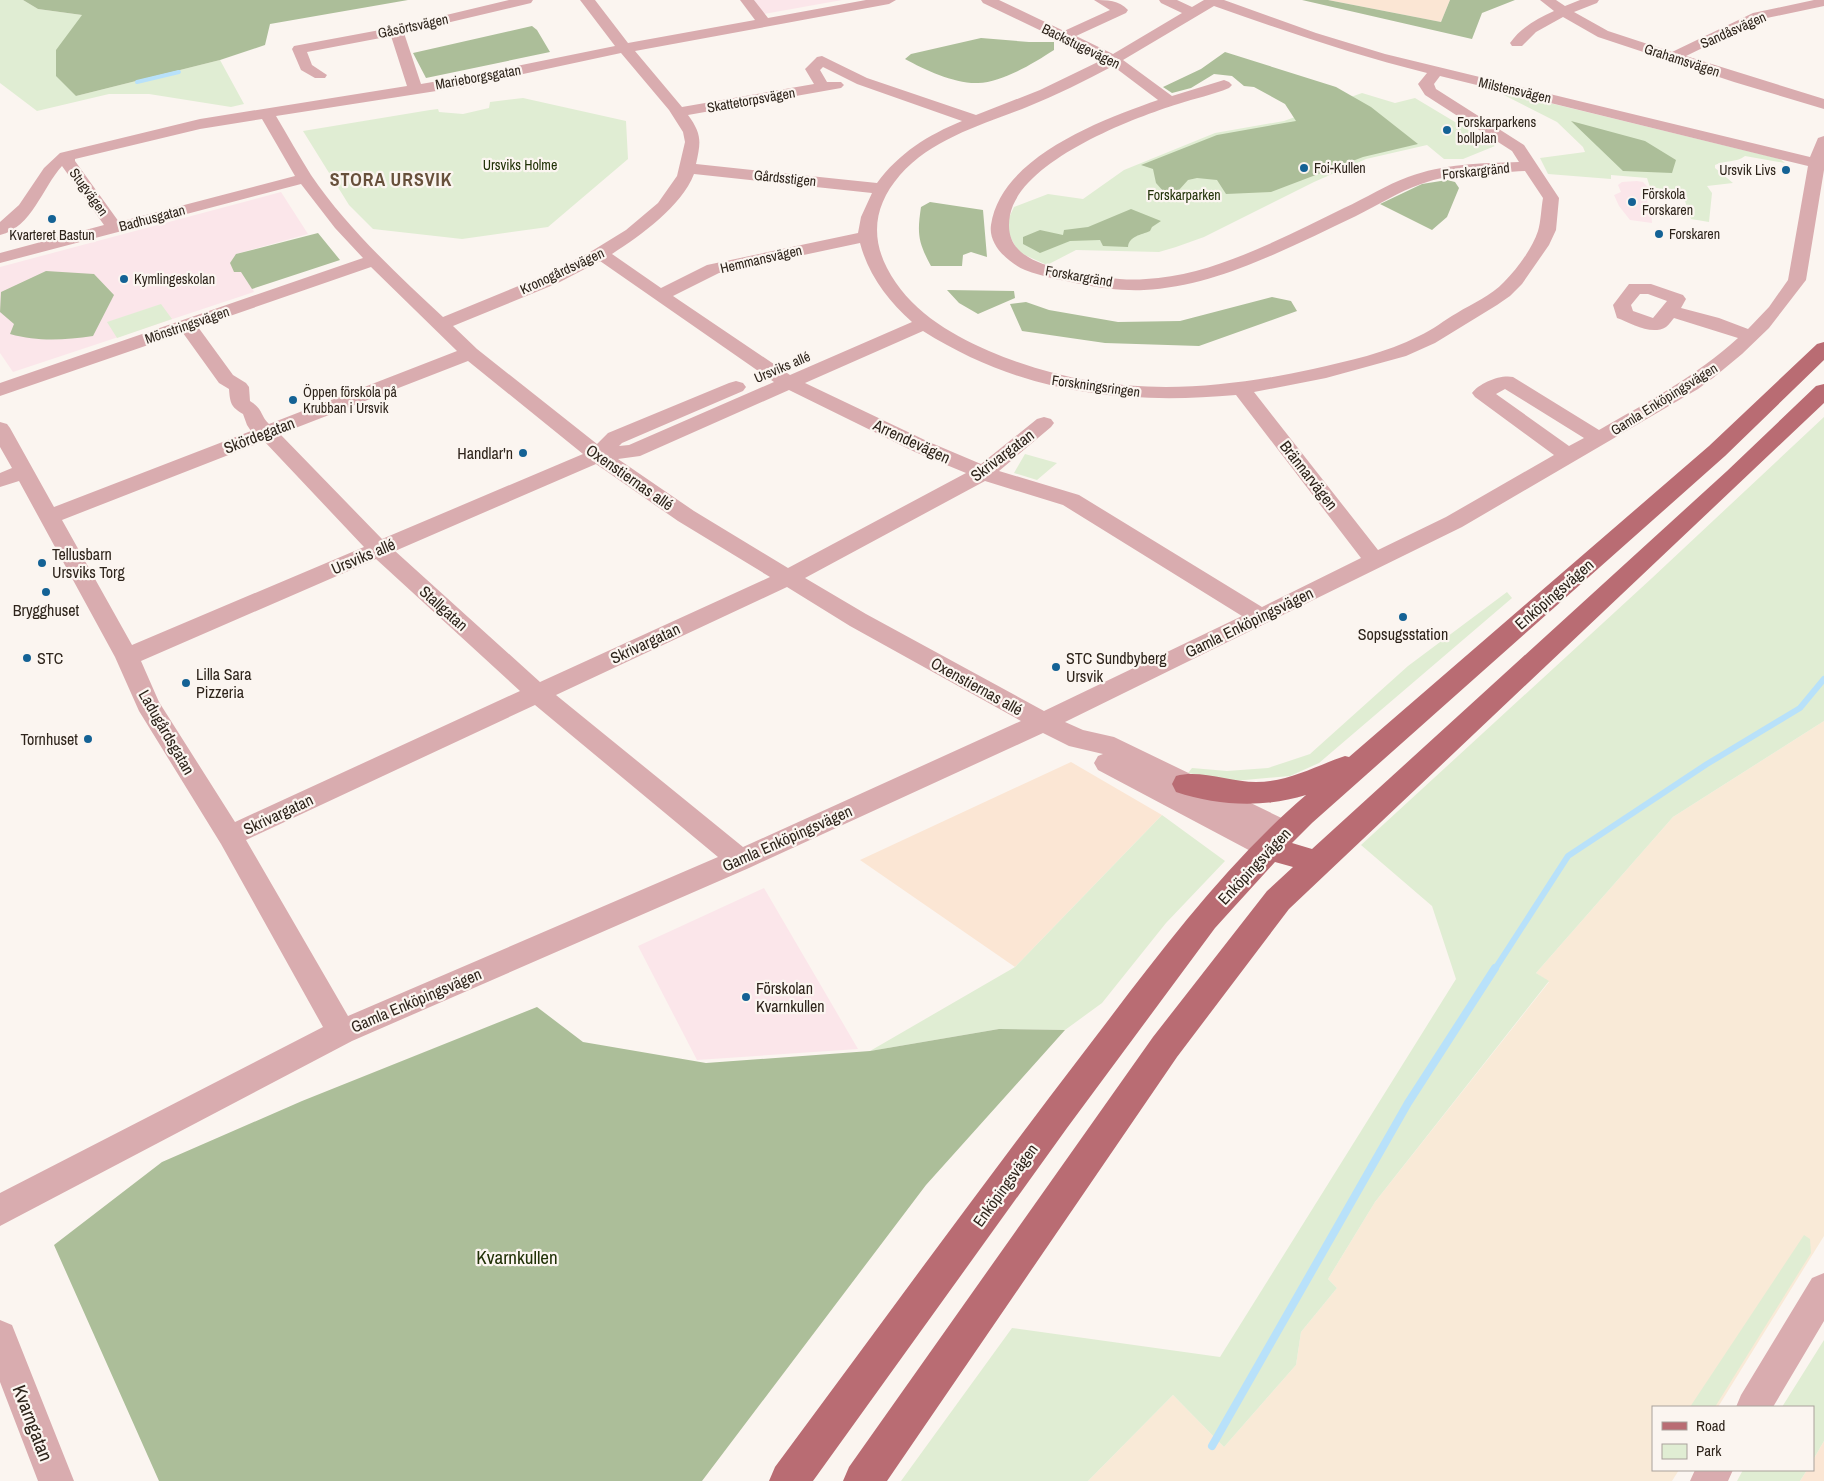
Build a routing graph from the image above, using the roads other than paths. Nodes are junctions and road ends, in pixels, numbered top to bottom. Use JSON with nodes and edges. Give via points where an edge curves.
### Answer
{"nodes":[{"id":1,"x":526,"y":0,"type":"edge"},
{"id":2,"x":587,"y":0,"type":"edge"},
{"id":3,"x":747,"y":0,"type":"edge"},
{"id":4,"x":889,"y":0,"type":"edge"},
{"id":5,"x":1024,"y":0,"type":"edge"},
{"id":6,"x":1101,"y":0,"type":"edge"},
{"id":7,"x":1166,"y":0,"type":"edge"},
{"id":8,"x":1212,"y":0,"type":"edge"},
{"id":9,"x":1547,"y":0,"type":"edge"},
{"id":10,"x":1592,"y":0,"type":"edge"},
{"id":11,"x":1824,"y":2,"type":"edge"},
{"id":12,"x":994,"y":3,"type":"edge"},
{"id":13,"x":1192,"y":12,"type":"junction"},
{"id":14,"x":1564,"y":12,"type":"junction"},
{"id":15,"x":765,"y":23,"type":"junction"},
{"id":16,"x":396,"y":31,"type":"junction"},
{"id":17,"x":1063,"y":37,"type":"junction"},
{"id":18,"x":1517,"y":43,"type":"dead end"},
{"id":19,"x":625,"y":48,"type":"junction"},
{"id":20,"x":1673,"y":58,"type":"junction"},
{"id":21,"x":1114,"y":60,"type":"junction"},
{"id":22,"x":1436,"y":71,"type":"junction"},
{"id":23,"x":320,"y":75,"type":"dead end"},
{"id":24,"x":862,"y":81,"type":"junction"},
{"id":25,"x":1224,"y":85,"type":"dead end"},
{"id":26,"x":823,"y":87,"type":"junction"},
{"id":27,"x":415,"y":88,"type":"junction"},
{"id":28,"x":1169,"y":101,"type":"junction"},
{"id":29,"x":1824,"y":104,"type":"edge"},
{"id":30,"x":266,"y":112,"type":"junction"},
{"id":31,"x":679,"y":112,"type":"junction"},
{"id":32,"x":974,"y":120,"type":"junction"},
{"id":33,"x":1824,"y":141,"type":"edge"},
{"id":34,"x":66,"y":156,"type":"junction"},
{"id":35,"x":1820,"y":164,"type":"edge"},
{"id":36,"x":1528,"y":166,"type":"junction"},
{"id":37,"x":688,"y":168,"type":"junction"},
{"id":38,"x":304,"y":178,"type":"junction"},
{"id":39,"x":882,"y":188,"type":"junction"},
{"id":40,"x":115,"y":228,"type":"junction"},
{"id":41,"x":0,"y":230,"type":"edge"},
{"id":42,"x":867,"y":236,"type":"junction"},
{"id":43,"x":601,"y":254,"type":"junction"},
{"id":44,"x":0,"y":258,"type":"edge"},
{"id":45,"x":374,"y":260,"type":"junction"},
{"id":46,"x":660,"y":295,"type":"junction"},
{"id":47,"x":1670,"y":311,"type":"dead end"},
{"id":48,"x":917,"y":318,"type":"junction"},
{"id":49,"x":187,"y":325,"type":"junction"},
{"id":50,"x":440,"y":325,"type":"junction"},
{"id":51,"x":1751,"y":336,"type":"junction"},
{"id":52,"x":1824,"y":348,"type":"edge"},
{"id":53,"x":470,"y":354,"type":"junction"},
{"id":54,"x":772,"y":372,"type":"junction"},
{"id":55,"x":789,"y":383,"type":"junction"},
{"id":56,"x":0,"y":390,"type":"edge"},
{"id":57,"x":1242,"y":390,"type":"junction"},
{"id":58,"x":1824,"y":391,"type":"edge"},
{"id":59,"x":1044,"y":423,"type":"dead end"},
{"id":60,"x":0,"y":428,"type":"edge"},
{"id":61,"x":661,"y":428,"type":"junction"},
{"id":62,"x":266,"y":432,"type":"junction"},
{"id":63,"x":1599,"y":439,"type":"junction"},
{"id":64,"x":598,"y":455,"type":"junction"},
{"id":65,"x":1570,"y":456,"type":"junction"},
{"id":66,"x":23,"y":472,"type":"junction"},
{"id":67,"x":983,"y":473,"type":"junction"},
{"id":68,"x":0,"y":480,"type":"edge"},
{"id":69,"x":48,"y":517,"type":"junction"},
{"id":70,"x":379,"y":549,"type":"junction"},
{"id":71,"x":1375,"y":561,"type":"junction"},
{"id":72,"x":787,"y":578,"type":"junction"},
{"id":73,"x":1262,"y":617,"type":"junction"},
{"id":74,"x":127,"y":657,"type":"junction"},
{"id":75,"x":537,"y":693,"type":"junction"},
{"id":76,"x":1043,"y":722,"type":"junction"},
{"id":77,"x":1078,"y":739,"type":"junction"},
{"id":78,"x":1369,"y":755,"type":"junction"},
{"id":79,"x":1186,"y":784,"type":"junction"},
{"id":80,"x":230,"y":836,"type":"junction"},
{"id":81,"x":1277,"y":840,"type":"junction"},
{"id":82,"x":740,"y":860,"type":"junction"},
{"id":83,"x":1317,"y":863,"type":"junction"},
{"id":84,"x":342,"y":1032,"type":"junction"},
{"id":85,"x":0,"y":1210,"type":"edge"},
{"id":86,"x":1824,"y":1290,"type":"edge"},
{"id":87,"x":0,"y":1337,"type":"edge"},
{"id":88,"x":1754,"y":1406,"type":"edge"},
{"id":89,"x":56,"y":1481,"type":"edge"},
{"id":90,"x":789,"y":1481,"type":"edge"},
{"id":91,"x":863,"y":1481,"type":"edge"}],
"edges":[{"from":1,"to":16,"type":"street","name":"Gåsörtsvägen"},
{"from":2,"to":19,"type":"street","name":"Kronogårdsvägen"},
{"from":3,"to":15,"type":"street"},
{"from":4,"to":15,"type":"street","name":"Marieborgsgatan"},
{"from":5,"to":12,"type":"street"},
{"from":6,"to":17,"type":"street","via":[[1121,10]]},
{"from":7,"to":13,"type":"street"},
{"from":8,"to":13,"type":"street"},
{"from":8,"to":22,"type":"street","name":"Milstensvägen","via":[[1311,36]]},
{"from":9,"to":14,"type":"street","name":"Grahamsvägen"},
{"from":10,"to":14,"type":"street"},
{"from":11,"to":20,"type":"street","name":"Sandåsvägen","via":[[1758,16]]},
{"from":12,"to":17,"type":"street","name":"Backstugevägen"},
{"from":13,"to":21,"type":"street"},
{"from":14,"to":18,"type":"street","via":[[1527,32]]},
{"from":14,"to":20,"type":"street","name":"Grahamsvägen","via":[[1603,34]]},
{"from":15,"to":19,"type":"street","name":"Marieborgsgatan"},
{"from":16,"to":23,"type":"street","name":"Gåsörtsvägen","via":[[299,49],[306,67]]},
{"from":16,"to":27,"type":"street"},
{"from":17,"to":21,"type":"street","name":"Backstugevägen"},
{"from":19,"to":27,"type":"street","name":"Marieborgsgatan","via":[[462,82]]},
{"from":19,"to":31,"type":"street","name":"Kronogårdsvägen"},
{"from":20,"to":29,"type":"street","name":"Grahamsvägen"},
{"from":21,"to":28,"type":"street","name":"Backstugevägen"},
{"from":21,"to":32,"type":"street","via":[[1017,105]]},
{"from":22,"to":35,"type":"street","name":"Milstensvägen"},
{"from":22,"to":36,"type":"street","name":"Forskningsringen","via":[[1426,84],[1430,92],[1518,148]]},
{"from":24,"to":26,"type":"street","name":"Skattetorpsvägen"},
{"from":24,"to":26,"type":"street","name":"Skattetorpsvägen","via":[[822,60],[812,70]]},
{"from":24,"to":32,"type":"street","name":"Skattetorpsvägen"},
{"from":25,"to":28,"type":"street","name":"Forskargränd","via":[[1208,93]]},
{"from":26,"to":31,"type":"street","name":"Skattetorpsvägen"},
{"from":27,"to":30,"type":"street","name":"Marieborgsgatan"},
{"from":28,"to":36,"type":"street","name":"Forskargränd","via":[[1093,131],[1042,163],[1019,185],[1004,207],[998,230],[1007,250],[1039,270],[1104,283],[1153,284],[1194,277],[1241,261],[1421,178],[1468,170]]},
{"from":30,"to":34,"type":"street","name":"Marieborgsgatan"},
{"from":30,"to":38,"type":"street","name":"Oxenstiernas allé"},
{"from":31,"to":37,"type":"street","name":"Kronogårdsvägen","via":[[693,141]]},
{"from":32,"to":39,"type":"street","via":[[916,151]]},
{"from":33,"to":35,"type":"street","name":"Gamla Enköpingsvägen"},
{"from":34,"to":40,"type":"street","name":"Stugvägen"},
{"from":34,"to":41,"type":"street","via":[[48,174],[24,210]]},
{"from":35,"to":51,"type":"street","name":"Gamla Enköpingsvägen","via":[[1797,280],[1788,295]]},
{"from":36,"to":57,"type":"street","name":"Forskningsringen","via":[[1551,198],[1546,230],[1535,253],[1506,291],[1424,341],[1373,360]]},
{"from":37,"to":39,"type":"street","name":"Gårdsstigen"},
{"from":37,"to":43,"type":"street","name":"Kronogårdsvägen","via":[[675,195],[643,227]]},
{"from":38,"to":40,"type":"street","name":"Badhusgatan"},
{"from":38,"to":45,"type":"street","name":"Oxenstiernas allé"},
{"from":39,"to":42,"type":"street"},
{"from":40,"to":44,"type":"street","name":"Badhusgatan"},
{"from":42,"to":46,"type":"street","name":"Hemmansvägen","via":[[714,270]]},
{"from":42,"to":48,"type":"street","name":"Forskningsringen","via":[[876,265],[890,290]]},
{"from":43,"to":46,"type":"street","name":"Arrendevägen"},
{"from":43,"to":50,"type":"street","name":"Kronogårdsvägen","via":[[560,275]]},
{"from":45,"to":49,"type":"street","name":"Mönstringsvägen"},
{"from":45,"to":50,"type":"street","name":"Oxenstiernas allé"},
{"from":46,"to":54,"type":"street","name":"Arrendevägen"},
{"from":47,"to":51,"type":"street"},
{"from":48,"to":54,"type":"street","name":"Ursviks allé"},
{"from":48,"to":55,"type":"street","name":"Ursviks allé"},
{"from":48,"to":57,"type":"street","name":"Forskningsringen","via":[[936,333],[994,362],[1070,385],[1160,394]]},
{"from":49,"to":56,"type":"street","name":"Mönstringsvägen"},
{"from":49,"to":62,"type":"street","name":"Stallgatan","via":[[226,379],[239,387],[240,404],[252,411],[257,425]]},
{"from":50,"to":53,"type":"street","name":"Oxenstiernas allé"},
{"from":51,"to":63,"type":"street","name":"Gamla Enköpingsvägen","via":[[1727,359],[1691,385]]},
{"from":52,"to":78,"type":"main road","name":"Enköpingsvägen","via":[[1717,451]]},
{"from":53,"to":62,"type":"street","name":"Skördegatan"},
{"from":53,"to":64,"type":"street","name":"Oxenstiernas allé"},
{"from":54,"to":55,"type":"street","name":"Arrendevägen"},
{"from":54,"to":61,"type":"street","name":"Ursviks allé"},
{"from":55,"to":61,"type":"street","name":"Ursviks allé"},
{"from":55,"to":67,"type":"street","name":"Arrendevägen"},
{"from":57,"to":71,"type":"street","name":"Brännarvägen"},
{"from":58,"to":83,"type":"main road"},
{"from":59,"to":67,"type":"street","name":"Skrivargatan"},
{"from":60,"to":66,"type":"street","name":"Ladugårdsgatan"},
{"from":61,"to":64,"type":"street","name":"Ursviks allé","via":[[633,451]]},
{"from":62,"to":69,"type":"street","name":"Skördegatan"},
{"from":62,"to":70,"type":"street","name":"Stallgatan"},
{"from":63,"to":65,"type":"street","name":"Gamla Enköpingsvägen"},
{"from":63,"to":65,"type":"street","name":"Gamla Enköpingsvägen","via":[[1506,381],[1482,393]]},
{"from":64,"to":70,"type":"street","name":"Ursviks allé"},
{"from":64,"to":72,"type":"street","name":"Oxenstiernas allé","via":[[686,516]]},
{"from":65,"to":71,"type":"street","name":"Gamla Enköpingsvägen","via":[[1454,522]]},
{"from":66,"to":68,"type":"street"},
{"from":66,"to":69,"type":"street","name":"Ladugårdsgatan"},
{"from":67,"to":72,"type":"street","name":"Skrivargatan"},
{"from":67,"to":73,"type":"street","name":"Arrendevägen","via":[[1071,500]]},
{"from":69,"to":74,"type":"street","name":"Ladugårdsgatan"},
{"from":70,"to":74,"type":"street","name":"Ursviks allé"},
{"from":70,"to":75,"type":"street","name":"Stallgatan"},
{"from":71,"to":73,"type":"street","name":"Gamla Enköpingsvägen"},
{"from":72,"to":75,"type":"street","name":"Skrivargatan"},
{"from":72,"to":76,"type":"street","name":"Oxenstiernas allé"},
{"from":73,"to":76,"type":"street","name":"Gamla Enköpingsvägen"},
{"from":74,"to":80,"type":"street","name":"Ladugårdsgatan","via":[[148,705]]},
{"from":75,"to":80,"type":"street","name":"Skrivargatan"},
{"from":75,"to":82,"type":"street","name":"Stallgatan"},
{"from":76,"to":77,"type":"street","name":"Oxenstiernas allé"},
{"from":76,"to":82,"type":"street","name":"Gamla Enköpingsvägen"},
{"from":77,"to":79,"type":"street","name":"Oxenstiernas allé","via":[[1105,744]]},
{"from":77,"to":81,"type":"street","name":"Oxenstiernas allé","via":[[1094,756]]},
{"from":78,"to":79,"type":"main road","via":[[1314,781],[1278,792],[1243,793]]},
{"from":78,"to":81,"type":"main road","name":"Enköpingsvägen"},
{"from":79,"to":81,"type":"street","name":"Oxenstiernas allé"},
{"from":80,"to":84,"type":"street","name":"Ladugårdsgatan"},
{"from":81,"to":83,"type":"main road"},
{"from":81,"to":90,"type":"main road","name":"Enköpingsvägen","via":[[1198,927]]},
{"from":82,"to":84,"type":"street","name":"Gamla Enköpingsvägen"},
{"from":83,"to":91,"type":"main road","via":[[1278,900],[1165,1047]]},
{"from":84,"to":85,"type":"street","name":"Gamla Enköpingsvägen"},
{"from":86,"to":88,"type":"street"},
{"from":87,"to":89,"type":"street","name":"Kvarngatan"}]}
